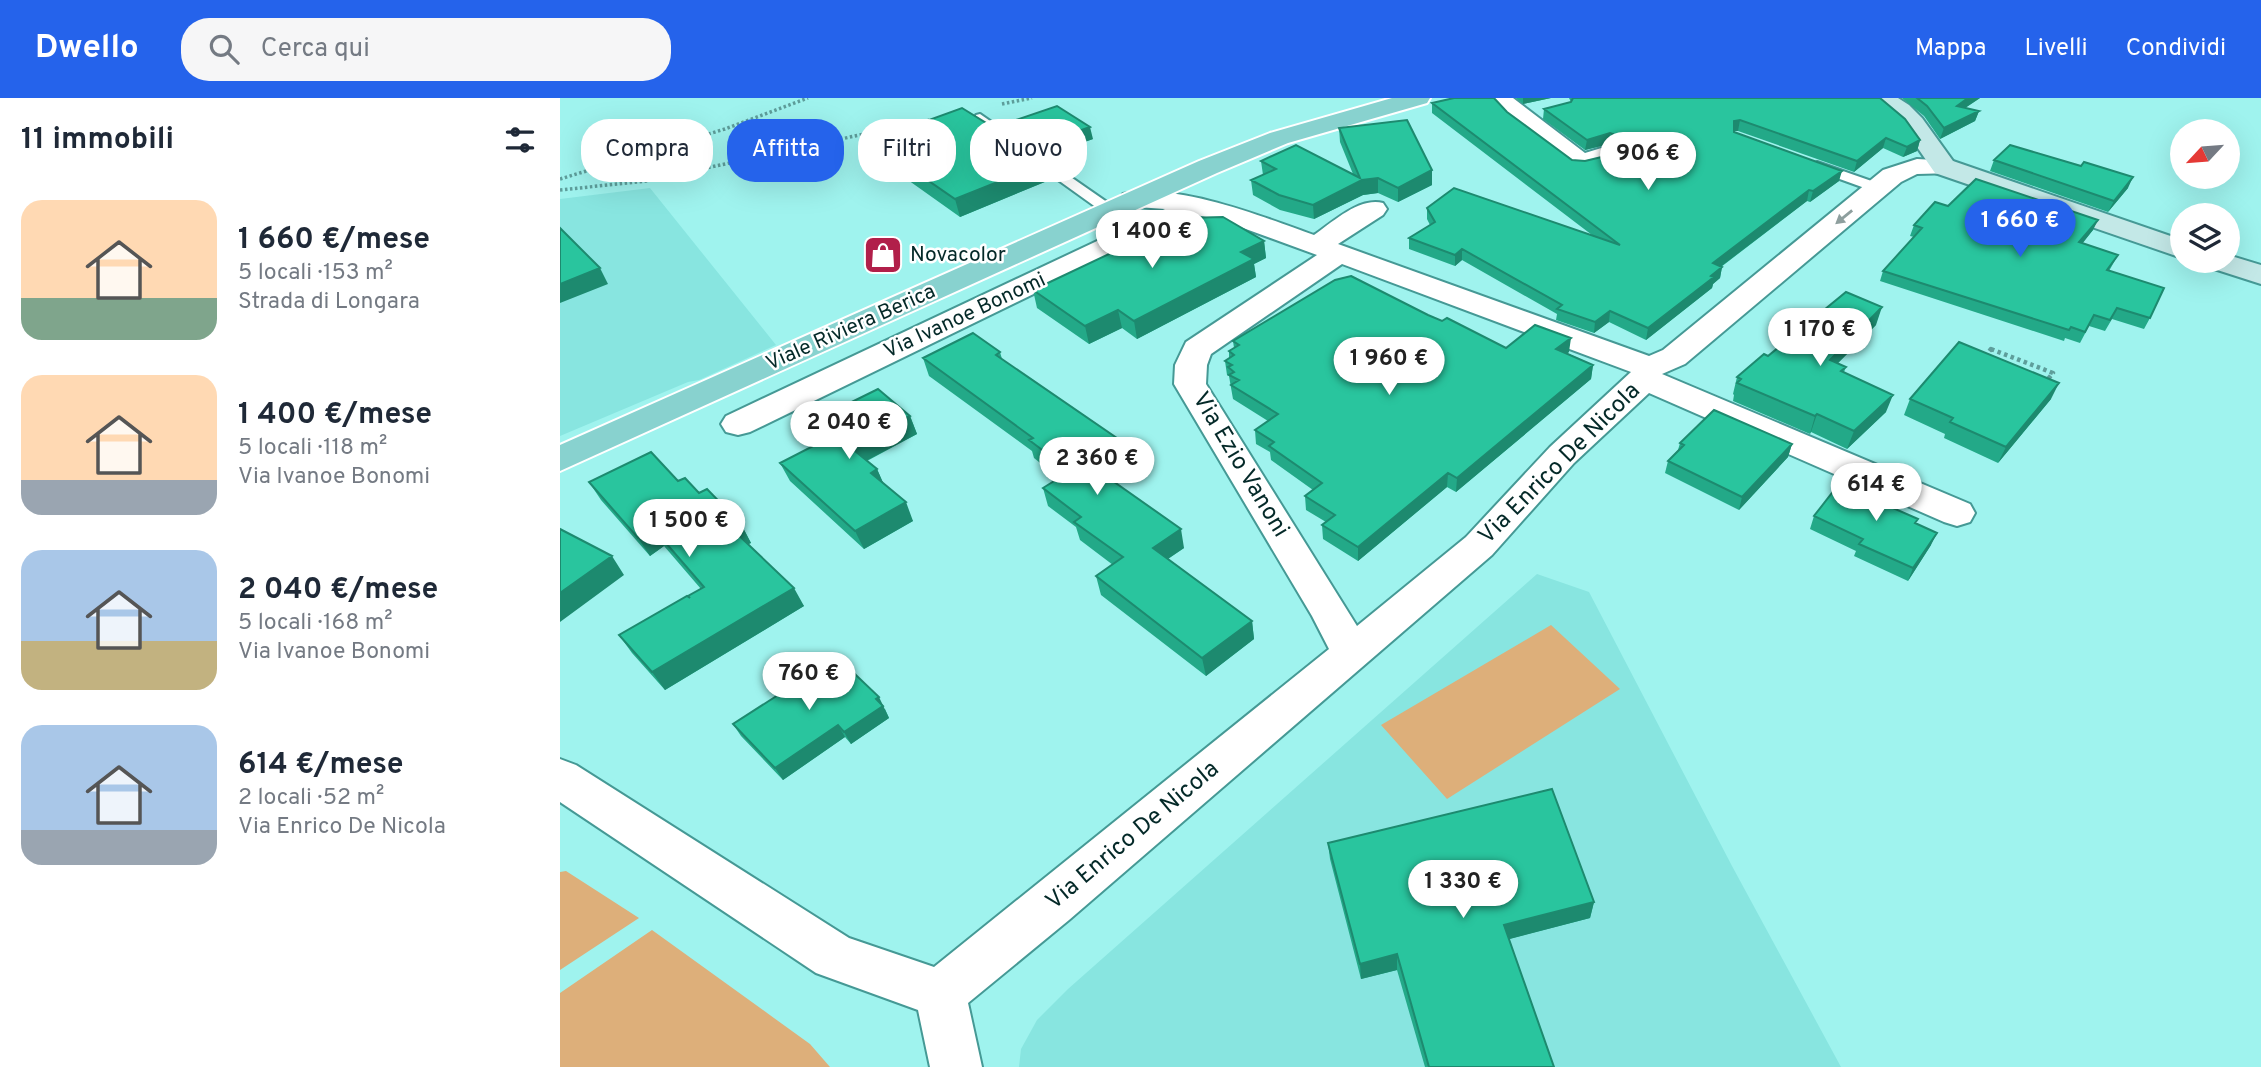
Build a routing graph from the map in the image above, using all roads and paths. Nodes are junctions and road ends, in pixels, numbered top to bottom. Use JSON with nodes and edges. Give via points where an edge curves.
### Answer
{"nodes":[{"id":1,"x":808,"y":98,"type":"edge"},
{"id":2,"x":1032,"y":98,"type":"edge"},
{"id":3,"x":1418,"y":98,"type":"edge"},
{"id":4,"x":1881,"y":98,"type":"edge"},
{"id":5,"x":998,"y":105,"type":"dead end"},
{"id":6,"x":1508,"y":107,"type":"edge"},
{"id":7,"x":1549,"y":108,"type":"edge"},
{"id":8,"x":980,"y":118,"type":"edge"},
{"id":9,"x":858,"y":136,"type":"edge"},
{"id":10,"x":1608,"y":154,"type":"edge"},
{"id":11,"x":1801,"y":160,"type":"edge"},
{"id":12,"x":1208,"y":167,"type":"junction"},
{"id":13,"x":1944,"y":167,"type":"junction"},
{"id":14,"x":560,"y":179,"type":"edge"},
{"id":15,"x":1878,"y":188,"type":"junction"},
{"id":16,"x":560,"y":190,"type":"edge"},
{"id":17,"x":1121,"y":205,"type":"junction"},
{"id":18,"x":1192,"y":207,"type":"junction"},
{"id":19,"x":1373,"y":209,"type":"dead end"},
{"id":20,"x":1227,"y":213,"type":"junction"},
{"id":21,"x":2170,"y":245,"type":"edge"},
{"id":22,"x":1328,"y":249,"type":"junction"},
{"id":23,"x":2240,"y":268,"type":"edge"},
{"id":24,"x":2261,"y":275,"type":"edge"},
{"id":25,"x":1991,"y":349,"type":"joint"},
{"id":26,"x":1647,"y":373,"type":"junction"},
{"id":27,"x":738,"y":424,"type":"dead end"},
{"id":28,"x":560,"y":459,"type":"edge"},
{"id":29,"x":1957,"y":513,"type":"dead end"},
{"id":30,"x":1351,"y":653,"type":"junction"},
{"id":31,"x":567,"y":792,"type":"edge"},
{"id":32,"x":940,"y":994,"type":"junction"},
{"id":33,"x":956,"y":1067,"type":"edge"}],
"edges":[{"from":1,"to":14,"type":"path"},
{"from":2,"to":5,"type":"path"},
{"from":3,"to":12,"type":"main road","name":"Viale Riviera Berica","via":[[1279,138]]},
{"from":4,"to":13,"type":"main road","via":[[1913,123]]},
{"from":6,"to":7,"type":"street"},
{"from":6,"to":10,"type":"street","via":[[1581,162]]},
{"from":8,"to":17,"type":"lane"},
{"from":9,"to":16,"type":"path","via":[[646,181]]},
{"from":11,"to":15,"type":"lane"},
{"from":12,"to":17,"type":"main road","name":"Viale Riviera Berica"},
{"from":12,"to":20,"type":"street","via":[[1205,180],[1210,197]]},
{"from":13,"to":15,"type":"street","name":"Via Enrico De Nicola","via":[[1906,168]]},
{"from":13,"to":21,"type":"main road"},
{"from":15,"to":26,"type":"street","name":"Via Enrico De Nicola","one_way":true,"via":[[1674,357]]},
{"from":17,"to":18,"type":"street","via":[[1158,201]]},
{"from":17,"to":28,"type":"main road","name":"Viale Riviera Berica"},
{"from":18,"to":20,"type":"street"},
{"from":18,"to":27,"type":"street","name":"Via Ivanoe Bonomi"},
{"from":19,"to":22,"type":"street"},
{"from":20,"to":22,"type":"street"},
{"from":22,"to":26,"type":"street","via":[[1614,353]]},
{"from":22,"to":30,"type":"street","name":"Via Ezio Vanoni","via":[[1197,349],[1190,384]]},
{"from":23,"to":24,"type":"main road"},
{"from":25,"to":25,"type":"path","via":[[2004,354],[2053,373],[2036,393],[1997,376],[1993,380],[1973,372]]},
{"from":26,"to":29,"type":"street","name":"Via Enrico De Nicola"},
{"from":26,"to":30,"type":"street","name":"Via Enrico De Nicola","via":[[1562,455],[1479,546]]},
{"from":30,"to":32,"type":"street","name":"Via Enrico De Nicola"},
{"from":31,"to":32,"type":"street","via":[[834,956]]},
{"from":32,"to":33,"type":"street"}]}
